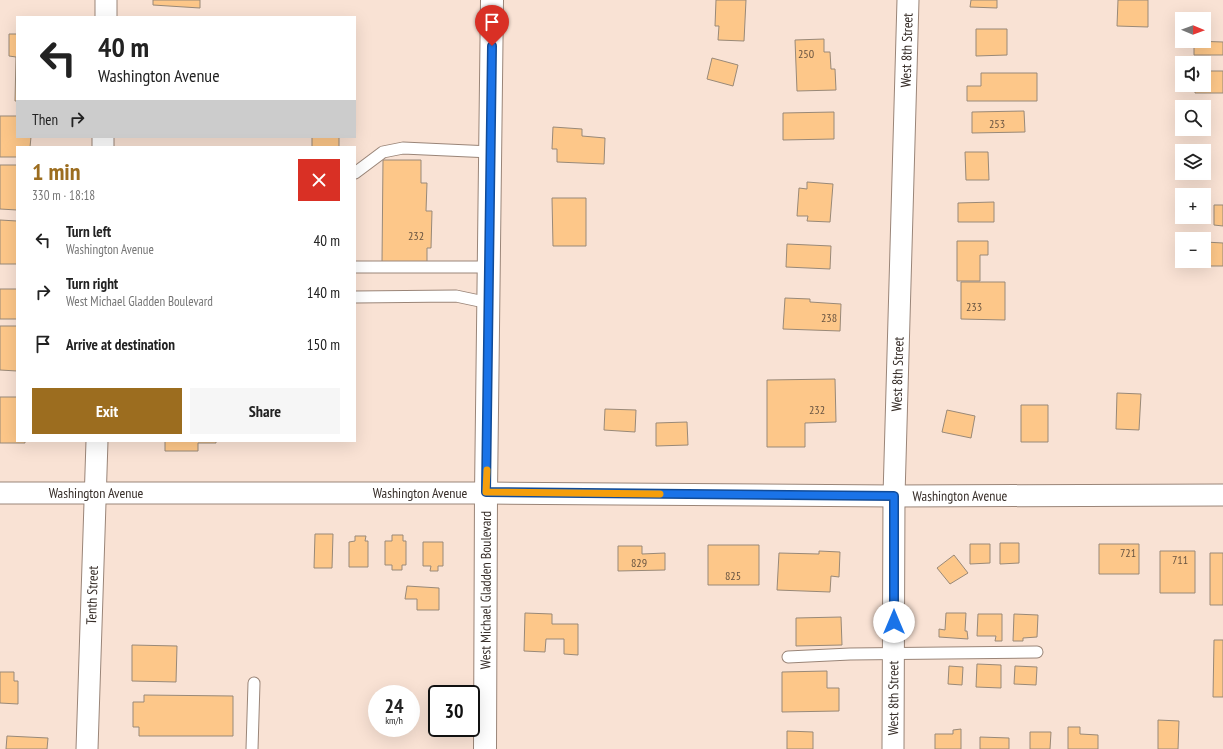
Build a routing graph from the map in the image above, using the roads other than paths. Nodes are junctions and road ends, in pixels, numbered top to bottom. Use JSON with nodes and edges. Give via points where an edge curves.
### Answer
{"nodes":[{"id":1,"x":106,"y":0,"type":"edge"},
{"id":2,"x":492,"y":0,"type":"edge"},
{"id":3,"x":908,"y":0,"type":"edge"},
{"id":4,"x":106,"y":16,"type":"edge"},
{"id":5,"x":491,"y":152,"type":"junction"},
{"id":6,"x":356,"y":172,"type":"edge"},
{"id":7,"x":356,"y":267,"type":"edge"},
{"id":8,"x":489,"y":267,"type":"junction"},
{"id":9,"x":356,"y":297,"type":"edge"},
{"id":10,"x":489,"y":303,"type":"junction"},
{"id":11,"x":97,"y":442,"type":"edge"},
{"id":12,"x":486,"y":492,"type":"junction"},
{"id":13,"x":0,"y":493,"type":"edge"},
{"id":14,"x":95,"y":493,"type":"junction"},
{"id":15,"x":1223,"y":495,"type":"edge"},
{"id":16,"x":894,"y":496,"type":"junction"},
{"id":17,"x":1037,"y":652,"type":"dead end"},
{"id":18,"x":894,"y":654,"type":"junction"},
{"id":19,"x":788,"y":657,"type":"dead end"},
{"id":20,"x":254,"y":683,"type":"dead end"},
{"id":21,"x":87,"y":749,"type":"edge"},
{"id":22,"x":252,"y":749,"type":"edge"},
{"id":23,"x":485,"y":749,"type":"edge"},
{"id":24,"x":893,"y":749,"type":"edge"}],
"edges":[{"from":1,"to":4,"type":"street"},
{"from":2,"to":5,"type":"main road","name":"West Michael Gladden Boulevard"},
{"from":3,"to":16,"type":"street","name":"West 8th Street"},
{"from":5,"to":6,"type":"lane","via":[[403,148],[383,152]]},
{"from":5,"to":8,"type":"main road","name":"West Michael Gladden Boulevard"},
{"from":7,"to":8,"type":"lane"},
{"from":8,"to":10,"type":"main road","name":"West Michael Gladden Boulevard"},
{"from":9,"to":10,"type":"lane","via":[[456,296]]},
{"from":10,"to":12,"type":"main road","name":"West Michael Gladden Boulevard"},
{"from":11,"to":14,"type":"street","name":"Tenth Street"},
{"from":12,"to":14,"type":"street","name":"Washington Avenue"},
{"from":12,"to":16,"type":"street","name":"Washington Avenue"},
{"from":12,"to":23,"type":"main road","name":"West Michael Gladden Boulevard"},
{"from":13,"to":14,"type":"street","name":"Washington Avenue"},
{"from":14,"to":21,"type":"street","name":"Tenth Street"},
{"from":15,"to":16,"type":"street","name":"Washington Avenue"},
{"from":16,"to":18,"type":"street","name":"West 8th Street"},
{"from":17,"to":18,"type":"lane"},
{"from":18,"to":19,"type":"lane"},
{"from":18,"to":24,"type":"street","name":"West 8th Street"},
{"from":20,"to":22,"type":"lane"}]}
